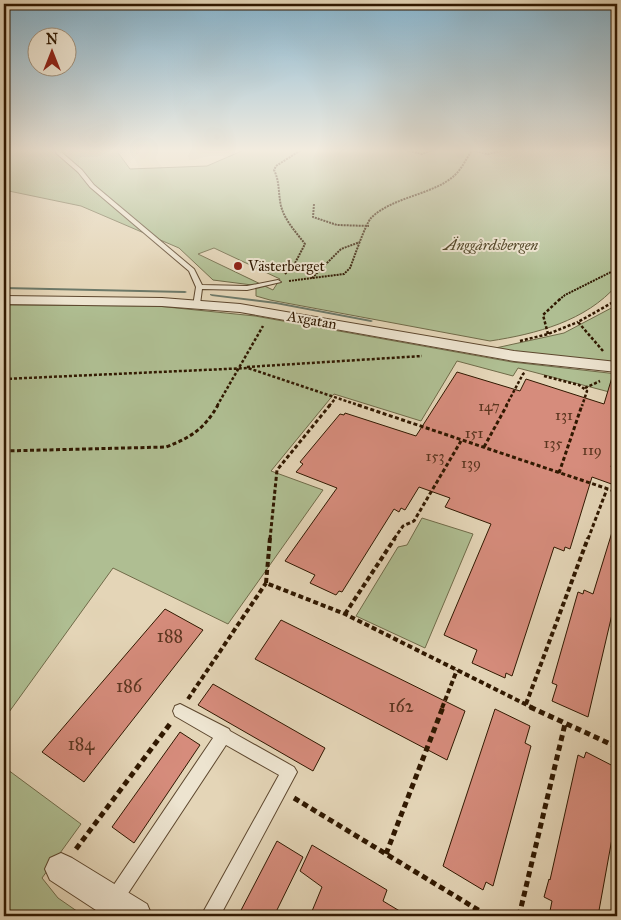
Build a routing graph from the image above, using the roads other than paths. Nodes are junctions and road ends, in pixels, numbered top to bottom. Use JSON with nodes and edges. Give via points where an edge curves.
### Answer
{"nodes":[{"id":1,"x":100,"y":193,"type":"edge"},
{"id":2,"x":278,"y":282,"type":"road end"},
{"id":3,"x":199,"y":286,"type":"junction"},
{"id":4,"x":4,"y":300,"type":"edge"},
{"id":5,"x":196,"y":304,"type":"junction"},
{"id":6,"x":617,"y":367,"type":"edge"},
{"id":7,"x":180,"y":712,"type":"road end"},
{"id":8,"x":224,"y":734,"type":"junction"},
{"id":9,"x":61,"y":869,"type":"road end"},
{"id":10,"x":124,"y":909,"type":"edge"},
{"id":11,"x":210,"y":916,"type":"edge"}],
"edges":[{"from":1,"to":3,"type":"lane","via":[[192,270]]},
{"from":2,"to":3,"type":"lane","via":[[247,288]]},
{"from":3,"to":5,"type":"lane"},
{"from":4,"to":5,"type":"street","name":"Axgatan"},
{"from":5,"to":6,"type":"street","name":"Axgatan","via":[[271,312],[514,356]]},
{"from":7,"to":8,"type":"lane"},
{"from":8,"to":10,"type":"lane"},
{"from":8,"to":11,"type":"lane","via":[[289,772]]},
{"from":9,"to":10,"type":"street"}]}
